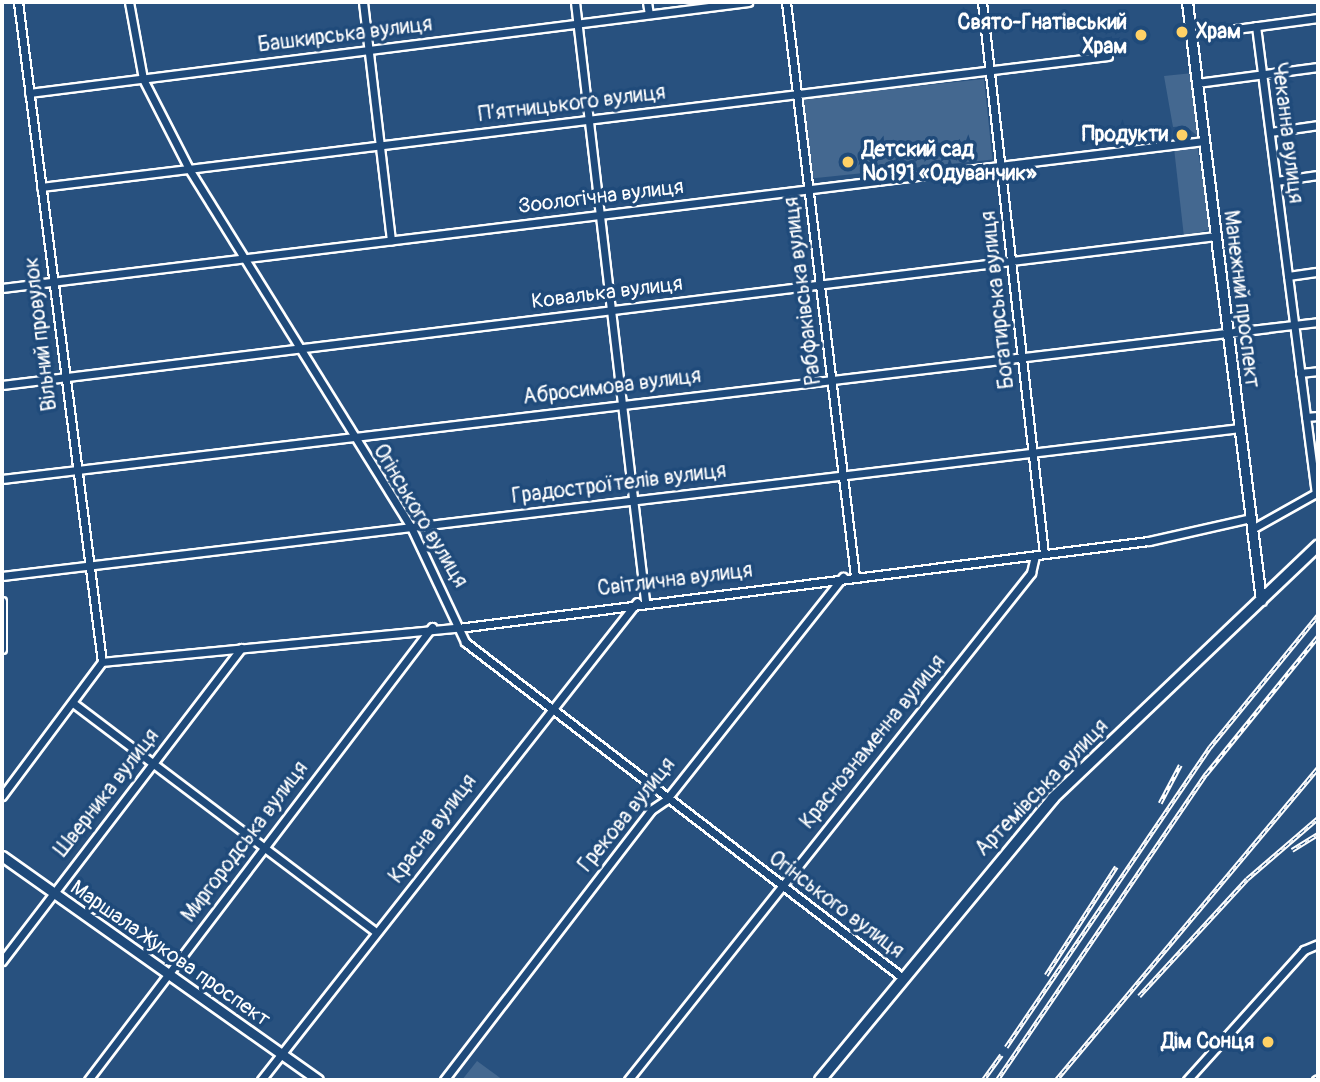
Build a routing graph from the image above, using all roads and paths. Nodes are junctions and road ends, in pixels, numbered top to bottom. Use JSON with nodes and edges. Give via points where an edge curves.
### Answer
{"nodes":[{"id":1,"x":18,"y":2,"type":"edge"},
{"id":2,"x":130,"y":2,"type":"edge"},
{"id":3,"x":363,"y":2,"type":"edge"},
{"id":4,"x":575,"y":2,"type":"edge"},
{"id":5,"x":647,"y":2,"type":"edge"},
{"id":6,"x":748,"y":2,"type":"edge"},
{"id":7,"x":786,"y":2,"type":"edge"},
{"id":8,"x":982,"y":2,"type":"edge"},
{"id":9,"x":1187,"y":2,"type":"edge"},
{"id":10,"x":717,"y":4,"type":"edge"},
{"id":11,"x":649,"y":14,"type":"junction"},
{"id":12,"x":1318,"y":18,"type":"edge"},
{"id":13,"x":578,"y":23,"type":"junction"},
{"id":14,"x":1256,"y":26,"type":"junction"},
{"id":15,"x":1191,"y":35,"type":"junction"},
{"id":16,"x":369,"y":49,"type":"junction"},
{"id":17,"x":1108,"y":56,"type":"dead end"},
{"id":18,"x":1318,"y":67,"type":"edge"},
{"id":19,"x":990,"y":70,"type":"junction"},
{"id":20,"x":1262,"y":75,"type":"junction"},
{"id":21,"x":143,"y":79,"type":"junction"},
{"id":22,"x":1197,"y":83,"type":"junction"},
{"id":23,"x":29,"y":93,"type":"junction"},
{"id":24,"x":797,"y":94,"type":"junction"},
{"id":25,"x":589,"y":120,"type":"junction"},
{"id":26,"x":1318,"y":125,"type":"edge"},
{"id":27,"x":1269,"y":132,"type":"junction"},
{"id":28,"x":1204,"y":141,"type":"junction"},
{"id":29,"x":380,"y":145,"type":"junction"},
{"id":30,"x":1000,"y":166,"type":"junction"},
{"id":31,"x":189,"y":169,"type":"junction"},
{"id":32,"x":1318,"y":175,"type":"edge"},
{"id":33,"x":1276,"y":181,"type":"junction"},
{"id":34,"x":41,"y":187,"type":"junction"},
{"id":35,"x":808,"y":189,"type":"junction"},
{"id":36,"x":600,"y":215,"type":"junction"},
{"id":37,"x":1216,"y":236,"type":"junction"},
{"id":38,"x":391,"y":240,"type":"junction"},
{"id":39,"x":244,"y":258,"type":"junction"},
{"id":40,"x":1011,"y":261,"type":"junction"},
{"id":41,"x":1318,"y":272,"type":"edge"},
{"id":42,"x":1288,"y":276,"type":"junction"},
{"id":43,"x":52,"y":282,"type":"junction"},
{"id":44,"x":820,"y":285,"type":"junction"},
{"id":45,"x":2,"y":288,"type":"edge"},
{"id":46,"x":611,"y":310,"type":"junction"},
{"id":47,"x":1318,"y":321,"type":"edge"},
{"id":48,"x":1294,"y":325,"type":"junction"},
{"id":49,"x":1228,"y":332,"type":"junction"},
{"id":50,"x":299,"y":348,"type":"junction"},
{"id":51,"x":1022,"y":356,"type":"junction"},
{"id":52,"x":1318,"y":371,"type":"edge"},
{"id":53,"x":1300,"y":373,"type":"junction"},
{"id":54,"x":64,"y":377,"type":"junction"},
{"id":55,"x":831,"y":378,"type":"junction"},
{"id":56,"x":2,"y":385,"type":"edge"},
{"id":57,"x":622,"y":404,"type":"junction"},
{"id":58,"x":1318,"y":416,"type":"edge"},
{"id":59,"x":1306,"y":417,"type":"junction"},
{"id":60,"x":1240,"y":428,"type":"junction"},
{"id":61,"x":353,"y":437,"type":"junction"},
{"id":62,"x":1033,"y":453,"type":"junction"},
{"id":63,"x":76,"y":472,"type":"junction"},
{"id":64,"x":843,"y":475,"type":"junction"},
{"id":65,"x":2,"y":479,"type":"edge"},
{"id":66,"x":1317,"y":493,"type":"edge"},
{"id":67,"x":634,"y":500,"type":"junction"},
{"id":68,"x":1251,"y":518,"type":"junction"},
{"id":69,"x":411,"y":527,"type":"junction"},
{"id":70,"x":1252,"y":529,"type":"junction"},
{"id":71,"x":1318,"y":545,"type":"edge"},
{"id":72,"x":1044,"y":554,"type":"junction"},
{"id":73,"x":1035,"y":555,"type":"junction"},
{"id":74,"x":88,"y":565,"type":"junction"},
{"id":75,"x":2,"y":576,"type":"edge"},
{"id":76,"x":855,"y":576,"type":"junction"},
{"id":77,"x":843,"y":578,"type":"junction"},
{"id":78,"x":1261,"y":600,"type":"junction"},
{"id":79,"x":2,"y":601,"type":"edge"},
{"id":80,"x":641,"y":601,"type":"junction"},
{"id":81,"x":432,"y":626,"type":"junction"},
{"id":82,"x":458,"y":628,"type":"junction"},
{"id":83,"x":242,"y":648,"type":"junction"},
{"id":84,"x":2,"y":649,"type":"edge"},
{"id":85,"x":102,"y":662,"type":"junction"},
{"id":86,"x":73,"y":703,"type":"junction"},
{"id":87,"x":550,"y":706,"type":"junction"},
{"id":88,"x":152,"y":764,"type":"junction"},
{"id":89,"x":2,"y":796,"type":"edge"},
{"id":90,"x":668,"y":798,"type":"junction"},
{"id":91,"x":263,"y":849,"type":"junction"},
{"id":92,"x":2,"y":856,"type":"edge"},
{"id":93,"x":780,"y":886,"type":"junction"},
{"id":94,"x":52,"y":893,"type":"junction"},
{"id":95,"x":376,"y":932,"type":"junction"},
{"id":96,"x":1318,"y":944,"type":"edge"},
{"id":97,"x":2,"y":961,"type":"edge"},
{"id":98,"x":168,"y":974,"type":"junction"},
{"id":99,"x":903,"y":978,"type":"junction"},
{"id":100,"x":281,"y":1055,"type":"junction"},
{"id":101,"x":88,"y":1080,"type":"edge"},
{"id":102,"x":261,"y":1080,"type":"edge"},
{"id":103,"x":318,"y":1080,"type":"edge"},
{"id":104,"x":444,"y":1080,"type":"edge"},
{"id":105,"x":628,"y":1080,"type":"edge"},
{"id":106,"x":820,"y":1080,"type":"edge"},
{"id":107,"x":1187,"y":1080,"type":"edge"}],
"edges":[{"from":1,"to":23,"type":"street","name":"Вільний провулок"},
{"from":2,"to":21,"type":"street","name":"Огінського вулиця"},
{"from":3,"to":16,"type":"street"},
{"from":4,"to":13,"type":"street"},
{"from":5,"to":11,"type":"street"},
{"from":6,"to":10,"type":"street","name":"Башкирська вулиця"},
{"from":7,"to":24,"type":"street","name":"Рабфаківська вулиця"},
{"from":8,"to":19,"type":"street","name":"Богатирська вулиця"},
{"from":9,"to":15,"type":"street","name":"Манежний проспект"},
{"from":10,"to":11,"type":"street","name":"Башкирська вулиця"},
{"from":11,"to":13,"type":"street","name":"Башкирська вулиця"},
{"from":12,"to":14,"type":"street"},
{"from":13,"to":16,"type":"street","name":"Башкирська вулиця"},
{"from":13,"to":25,"type":"street"},
{"from":14,"to":15,"type":"street"},
{"from":14,"to":20,"type":"street","name":"Чеканна вулиця"},
{"from":15,"to":22,"type":"street","name":"Манежний проспект"},
{"from":16,"to":21,"type":"street","name":"Башкирська вулиця"},
{"from":16,"to":29,"type":"street"},
{"from":17,"to":19,"type":"street","name":"П’ятницького вулиця"},
{"from":18,"to":20,"type":"street"},
{"from":19,"to":24,"type":"street","name":"П’ятницького вулиця"},
{"from":19,"to":30,"type":"street","name":"Богатирська вулиця"},
{"from":20,"to":22,"type":"street"},
{"from":20,"to":27,"type":"street","name":"Чеканна вулиця"},
{"from":21,"to":23,"type":"street","name":"Башкирська вулиця"},
{"from":21,"to":31,"type":"street","name":"Огінського вулиця"},
{"from":22,"to":28,"type":"street","name":"Манежний проспект"},
{"from":23,"to":34,"type":"street","name":"Вільний провулок"},
{"from":24,"to":25,"type":"street","name":"П’ятницького вулиця"},
{"from":24,"to":35,"type":"street","name":"Рабфаківська вулиця"},
{"from":25,"to":29,"type":"street","name":"П’ятницького вулиця"},
{"from":25,"to":36,"type":"street"},
{"from":26,"to":27,"type":"street"},
{"from":27,"to":33,"type":"street","name":"Чеканна вулиця"},
{"from":28,"to":30,"type":"street","name":"Зоологічна вулиця"},
{"from":28,"to":37,"type":"street","name":"Манежний проспект"},
{"from":29,"to":31,"type":"street","name":"П’ятницького вулиця"},
{"from":29,"to":38,"type":"street"},
{"from":30,"to":35,"type":"street","name":"Зоологічна вулиця"},
{"from":30,"to":40,"type":"street","name":"Богатирська вулиця"},
{"from":31,"to":34,"type":"street","name":"П’ятницького вулиця"},
{"from":31,"to":39,"type":"street","name":"Огінського вулиця"},
{"from":32,"to":33,"type":"street"},
{"from":33,"to":42,"type":"street","name":"Чеканна вулиця"},
{"from":34,"to":43,"type":"street","name":"Вільний провулок"},
{"from":35,"to":36,"type":"street","name":"Зоологічна вулиця"},
{"from":35,"to":44,"type":"street","name":"Рабфаківська вулиця"},
{"from":36,"to":38,"type":"street","name":"Зоологічна вулиця"},
{"from":36,"to":46,"type":"street"},
{"from":37,"to":40,"type":"street","name":"Ковалька вулиця"},
{"from":37,"to":49,"type":"street","name":"Манежний проспект"},
{"from":38,"to":39,"type":"street","name":"Зоологічна вулиця"},
{"from":39,"to":43,"type":"street","name":"Зоологічна вулиця"},
{"from":39,"to":50,"type":"street","name":"Огінського вулиця"},
{"from":40,"to":44,"type":"street","name":"Ковалька вулиця"},
{"from":40,"to":51,"type":"street","name":"Богатирська вулиця"},
{"from":41,"to":42,"type":"street"},
{"from":42,"to":48,"type":"street","name":"Чеканна вулиця"},
{"from":43,"to":45,"type":"street","name":"Зоологічна вулиця"},
{"from":43,"to":54,"type":"street","name":"Вільний провулок"},
{"from":44,"to":46,"type":"street","name":"Ковалька вулиця"},
{"from":44,"to":55,"type":"street","name":"Рабфаківська вулиця"},
{"from":46,"to":50,"type":"street","name":"Ковалька вулиця"},
{"from":46,"to":57,"type":"street"},
{"from":47,"to":48,"type":"street","name":"Абросимова вулиця"},
{"from":48,"to":49,"type":"street","name":"Абросимова вулиця"},
{"from":48,"to":53,"type":"street","name":"Чеканна вулиця"},
{"from":49,"to":51,"type":"street","name":"Абросимова вулиця"},
{"from":49,"to":60,"type":"street","name":"Манежний проспект"},
{"from":50,"to":54,"type":"street","name":"Ковалька вулиця"},
{"from":50,"to":61,"type":"street","name":"Огінського вулиця"},
{"from":51,"to":55,"type":"street","name":"Абросимова вулиця"},
{"from":51,"to":62,"type":"street","name":"Богатирська вулиця"},
{"from":52,"to":53,"type":"street"},
{"from":53,"to":59,"type":"street","name":"Чеканна вулиця"},
{"from":54,"to":56,"type":"street","name":"Ковалька вулиця"},
{"from":54,"to":63,"type":"street","name":"Вільний провулок"},
{"from":55,"to":57,"type":"street","name":"Абросимова вулиця"},
{"from":55,"to":64,"type":"street","name":"Рабфаківська вулиця"},
{"from":57,"to":61,"type":"street","name":"Абросимова вулиця"},
{"from":57,"to":67,"type":"street"},
{"from":58,"to":59,"type":"street"},
{"from":59,"to":66,"type":"street","name":"Чеканна вулиця"},
{"from":60,"to":62,"type":"street","name":"Градостроїтелiв вулиця"},
{"from":60,"to":68,"type":"street","name":"Манежний проспект"},
{"from":61,"to":63,"type":"street","name":"Абросимова вулиця"},
{"from":61,"to":69,"type":"street","name":"Огінського вулиця"},
{"from":62,"to":64,"type":"street","name":"Градостроїтелiв вулиця"},
{"from":62,"to":72,"type":"street","name":"Богатирська вулиця"},
{"from":63,"to":65,"type":"street","name":"Абросимова вулиця"},
{"from":63,"to":74,"type":"street","name":"Вільний провулок"},
{"from":64,"to":67,"type":"street","name":"Градостроїтелiв вулиця"},
{"from":64,"to":76,"type":"street","name":"Рабфаківська вулиця"},
{"from":66,"to":70,"type":"street"},
{"from":67,"to":69,"type":"street","name":"Градостроїтелiв вулиця"},
{"from":67,"to":80,"type":"street"},
{"from":68,"to":70,"type":"street","name":"Манежний проспект"},
{"from":68,"to":72,"type":"street","name":"Світлична вулиця","via":[[1149,541]]},
{"from":69,"to":74,"type":"street","name":"Градостроїтелiв вулиця"},
{"from":69,"to":82,"type":"street","name":"Огінського вулиця"},
{"from":70,"to":78,"type":"street","name":"Манежний проспект"},
{"from":71,"to":78,"type":"main road","name":"Артемівська вулиця"},
{"from":72,"to":73,"type":"street","name":"Світлична вулиця"},
{"from":73,"to":76,"type":"street","name":"Світлична вулиця"},
{"from":73,"to":93,"type":"street","name":"Краснознаменна вулиця","via":[[1031,573]]},
{"from":74,"to":75,"type":"street","name":"Градостроїтелiв вулиця"},
{"from":74,"to":85,"type":"street","name":"Вільний провулок"},
{"from":76,"to":77,"type":"street","name":"Світлична вулиця"},
{"from":77,"to":80,"type":"street","name":"Світлична вулиця"},
{"from":77,"to":90,"type":"street","name":"Грекова вулиця"},
{"from":78,"to":99,"type":"main road","name":"Артемівська вулиця","via":[[1053,798]]},
{"from":79,"to":84,"type":"street"},
{"from":80,"to":82,"type":"street","name":"Світлична вулиця"},
{"from":80,"to":87,"type":"street","name":"Красна вулиця"},
{"from":81,"to":82,"type":"street","name":"Світлична вулиця"},
{"from":81,"to":83,"type":"street","name":"Світлична вулиця"},
{"from":81,"to":91,"type":"street","name":"Миргородська вулиця"},
{"from":82,"to":87,"type":"street","name":"Огінського вулиця","via":[[465,642]]},
{"from":83,"to":85,"type":"street","name":"Світлична вулиця"},
{"from":83,"to":88,"type":"street","name":"Шверника вулиця"},
{"from":85,"to":86,"type":"street"},
{"from":86,"to":88,"type":"street"},
{"from":86,"to":89,"type":"street"},
{"from":87,"to":90,"type":"street","name":"Огінського вулиця"},
{"from":87,"to":95,"type":"street","name":"Красна вулиця"},
{"from":88,"to":91,"type":"street"},
{"from":88,"to":94,"type":"street","name":"Шверника вулиця"},
{"from":90,"to":93,"type":"street","name":"Огінського вулиця"},
{"from":90,"to":104,"type":"street","name":"Грекова вулиця","via":[[651,810]]},
{"from":91,"to":95,"type":"street"},
{"from":91,"to":98,"type":"street","name":"Миргородська вулиця"},
{"from":92,"to":94,"type":"street","name":"Маршала Жукова проспект"},
{"from":93,"to":99,"type":"street","name":"Огінського вулиця"},
{"from":93,"to":105,"type":"street","name":"Краснознаменна вулиця"},
{"from":94,"to":97,"type":"street","name":"Шверника вулиця"},
{"from":94,"to":98,"type":"street","name":"Маршала Жукова проспект"},
{"from":95,"to":100,"type":"street","name":"Красна вулиця"},
{"from":96,"to":107,"type":"street","via":[[1304,950]]},
{"from":98,"to":100,"type":"street","name":"Маршала Жукова проспект"},
{"from":98,"to":101,"type":"street","name":"Миргородська вулиця"},
{"from":99,"to":106,"type":"main road","name":"Артемівська вулиця"},
{"from":100,"to":102,"type":"street","name":"Красна вулиця"},
{"from":100,"to":103,"type":"street","name":"Маршала Жукова проспект"}]}
